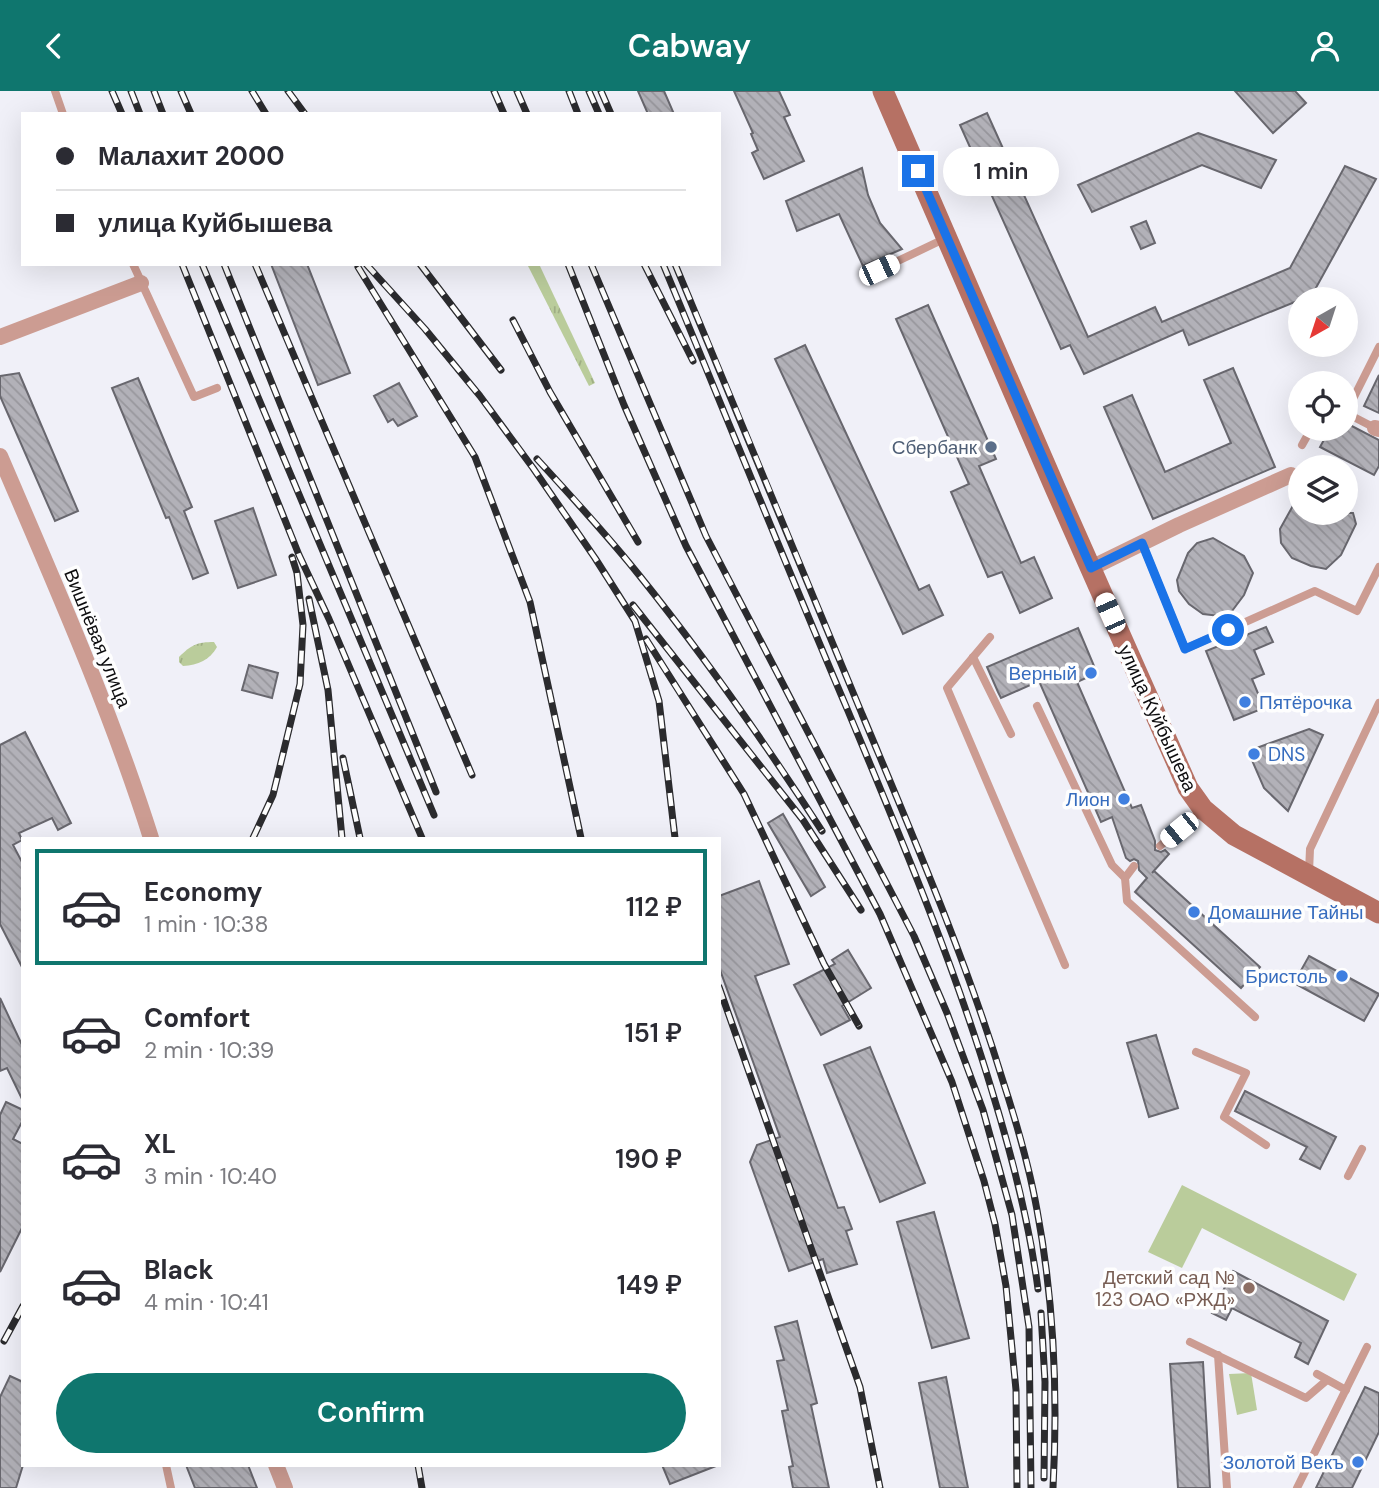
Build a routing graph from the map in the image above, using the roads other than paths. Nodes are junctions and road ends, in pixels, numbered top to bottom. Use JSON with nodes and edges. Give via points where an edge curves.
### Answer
{"nodes":[{"id":1,"x":55,"y":91,"type":"edge"},
{"id":2,"x":883,"y":91,"type":"edge"},
{"id":3,"x":62,"y":112,"type":"edge"},
{"id":4,"x":946,"y":238,"type":"junction"},
{"id":5,"x":134,"y":266,"type":"edge"},
{"id":6,"x":879,"y":270,"type":"dead end"},
{"id":7,"x":141,"y":283,"type":"junction"},
{"id":8,"x":0,"y":337,"type":"edge"},
{"id":9,"x":1379,"y":347,"type":"edge"},
{"id":10,"x":216,"y":388,"type":"dead end"},
{"id":11,"x":1358,"y":389,"type":"edge"},
{"id":12,"x":1358,"y":419,"type":"edge"},
{"id":13,"x":1377,"y":428,"type":"edge"},
{"id":14,"x":1304,"y":441,"type":"edge"},
{"id":15,"x":1302,"y":445,"type":"dead end"},
{"id":16,"x":0,"y":456,"type":"edge"},
{"id":17,"x":1288,"y":476,"type":"edge"},
{"id":18,"x":1142,"y":543,"type":"junction"},
{"id":19,"x":1379,"y":567,"type":"edge"},
{"id":20,"x":1091,"y":568,"type":"junction"},
{"id":21,"x":990,"y":637,"type":"dead end"},
{"id":22,"x":973,"y":657,"type":"junction"},
{"id":23,"x":1379,"y":703,"type":"edge"},
{"id":24,"x":1037,"y":706,"type":"dead end"},
{"id":25,"x":1010,"y":734,"type":"dead end"},
{"id":26,"x":1203,"y":809,"type":"junction"},
{"id":27,"x":151,"y":837,"type":"edge"},
{"id":28,"x":1160,"y":846,"type":"dead end"},
{"id":29,"x":1135,"y":866,"type":"dead end"},
{"id":30,"x":1308,"y":875,"type":"junction"},
{"id":31,"x":1125,"y":878,"type":"junction"},
{"id":32,"x":1379,"y":913,"type":"edge"},
{"id":33,"x":1065,"y":965,"type":"dead end"},
{"id":34,"x":1255,"y":1017,"type":"dead end"},
{"id":35,"x":1196,"y":1052,"type":"dead end"},
{"id":36,"x":1266,"y":1145,"type":"dead end"},
{"id":37,"x":1362,"y":1149,"type":"dead end"},
{"id":38,"x":1348,"y":1176,"type":"dead end"},
{"id":39,"x":1190,"y":1342,"type":"dead end"},
{"id":40,"x":1367,"y":1347,"type":"dead end"},
{"id":41,"x":1218,"y":1355,"type":"junction"},
{"id":42,"x":1317,"y":1374,"type":"dead end"},
{"id":43,"x":1327,"y":1380,"type":"junction"},
{"id":44,"x":1346,"y":1391,"type":"junction"},
{"id":45,"x":166,"y":1467,"type":"edge"},
{"id":46,"x":277,"y":1467,"type":"edge"},
{"id":47,"x":171,"y":1488,"type":"edge"},
{"id":48,"x":285,"y":1488,"type":"edge"},
{"id":49,"x":1227,"y":1488,"type":"edge"},
{"id":50,"x":1297,"y":1488,"type":"edge"}],
"edges":[{"from":1,"to":3,"type":"lane"},
{"from":2,"to":4,"type":"street","name":"улица Куйбышева"},
{"from":4,"to":6,"type":"lane"},
{"from":4,"to":20,"type":"street","name":"улица Куйбышева"},
{"from":5,"to":7,"type":"lane"},
{"from":7,"to":8,"type":"street"},
{"from":7,"to":10,"type":"lane","via":[[194,397]]},
{"from":9,"to":11,"type":"lane"},
{"from":12,"to":13,"type":"lane"},
{"from":14,"to":15,"type":"lane"},
{"from":16,"to":27,"type":"street","name":"Вишнёвая улица","via":[[81,646]]},
{"from":17,"to":18,"type":"street"},
{"from":18,"to":19,"type":"lane","via":[[1185,649],[1315,591],[1356,611]]},
{"from":18,"to":20,"type":"street"},
{"from":20,"to":26,"type":"street","name":"улица Куйбышева","via":[[1181,772]]},
{"from":21,"to":22,"type":"lane"},
{"from":22,"to":25,"type":"lane"},
{"from":22,"to":33,"type":"lane","via":[[947,688]]},
{"from":23,"to":30,"type":"lane","via":[[1310,849]]},
{"from":24,"to":31,"type":"lane","via":[[1112,865]]},
{"from":26,"to":28,"type":"lane"},
{"from":26,"to":30,"type":"street","name":"улица Куйбышева","via":[[1234,835]]},
{"from":29,"to":31,"type":"lane"},
{"from":30,"to":32,"type":"street","name":"улица Куйбышева"},
{"from":31,"to":34,"type":"lane","via":[[1127,901]]},
{"from":35,"to":36,"type":"lane","via":[[1246,1073],[1224,1117]]},
{"from":37,"to":38,"type":"lane"},
{"from":39,"to":41,"type":"lane"},
{"from":40,"to":44,"type":"lane"},
{"from":41,"to":43,"type":"lane","via":[[1306,1398]]},
{"from":41,"to":49,"type":"lane"},
{"from":42,"to":43,"type":"lane"},
{"from":43,"to":44,"type":"lane"},
{"from":44,"to":50,"type":"lane"},
{"from":45,"to":47,"type":"lane"},
{"from":46,"to":48,"type":"street"}]}
